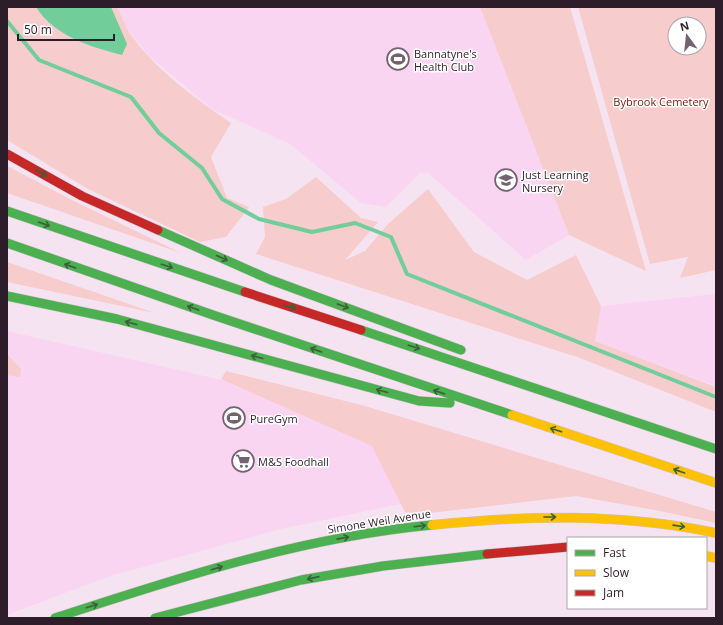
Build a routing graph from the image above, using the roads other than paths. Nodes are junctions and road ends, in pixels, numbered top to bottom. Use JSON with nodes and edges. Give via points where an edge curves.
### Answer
{"nodes":[{"id":1,"x":7,"y":154,"type":"edge"},
{"id":2,"x":7,"y":211,"type":"edge"},
{"id":3,"x":7,"y":243,"type":"edge"},
{"id":4,"x":7,"y":296,"type":"edge"},
{"id":5,"x":505,"y":377,"type":"junction"},
{"id":6,"x":476,"y":404,"type":"junction"},
{"id":7,"x":716,"y":449,"type":"edge"},
{"id":8,"x":716,"y":483,"type":"edge"},
{"id":9,"x":716,"y":533,"type":"edge"},
{"id":10,"x":567,"y":547,"type":"edge"},
{"id":11,"x":55,"y":618,"type":"edge"},
{"id":12,"x":155,"y":618,"type":"edge"}],
"edges":[{"from":1,"to":5,"type":"highway","one_way":true,"via":[[82,196],[272,280],[457,347]]},
{"from":2,"to":5,"type":"highway","one_way":true,"via":[[144,259]]},
{"from":6,"to":3,"type":"highway","one_way":true},
{"from":6,"to":4,"type":"highway","one_way":true,"via":[[419,401],[117,319]]},
{"from":5,"to":7,"type":"highway"},
{"from":8,"to":6,"type":"highway","one_way":true},
{"from":11,"to":9,"type":"highway","name":"Simone Weil Avenue","one_way":true,"via":[[139,590],[280,551],[381,531],[439,523],[516,517],[582,517],[643,520]]},
{"from":10,"to":12,"type":"highway","one_way":true,"via":[[476,554],[322,576],[249,592]]}]}
